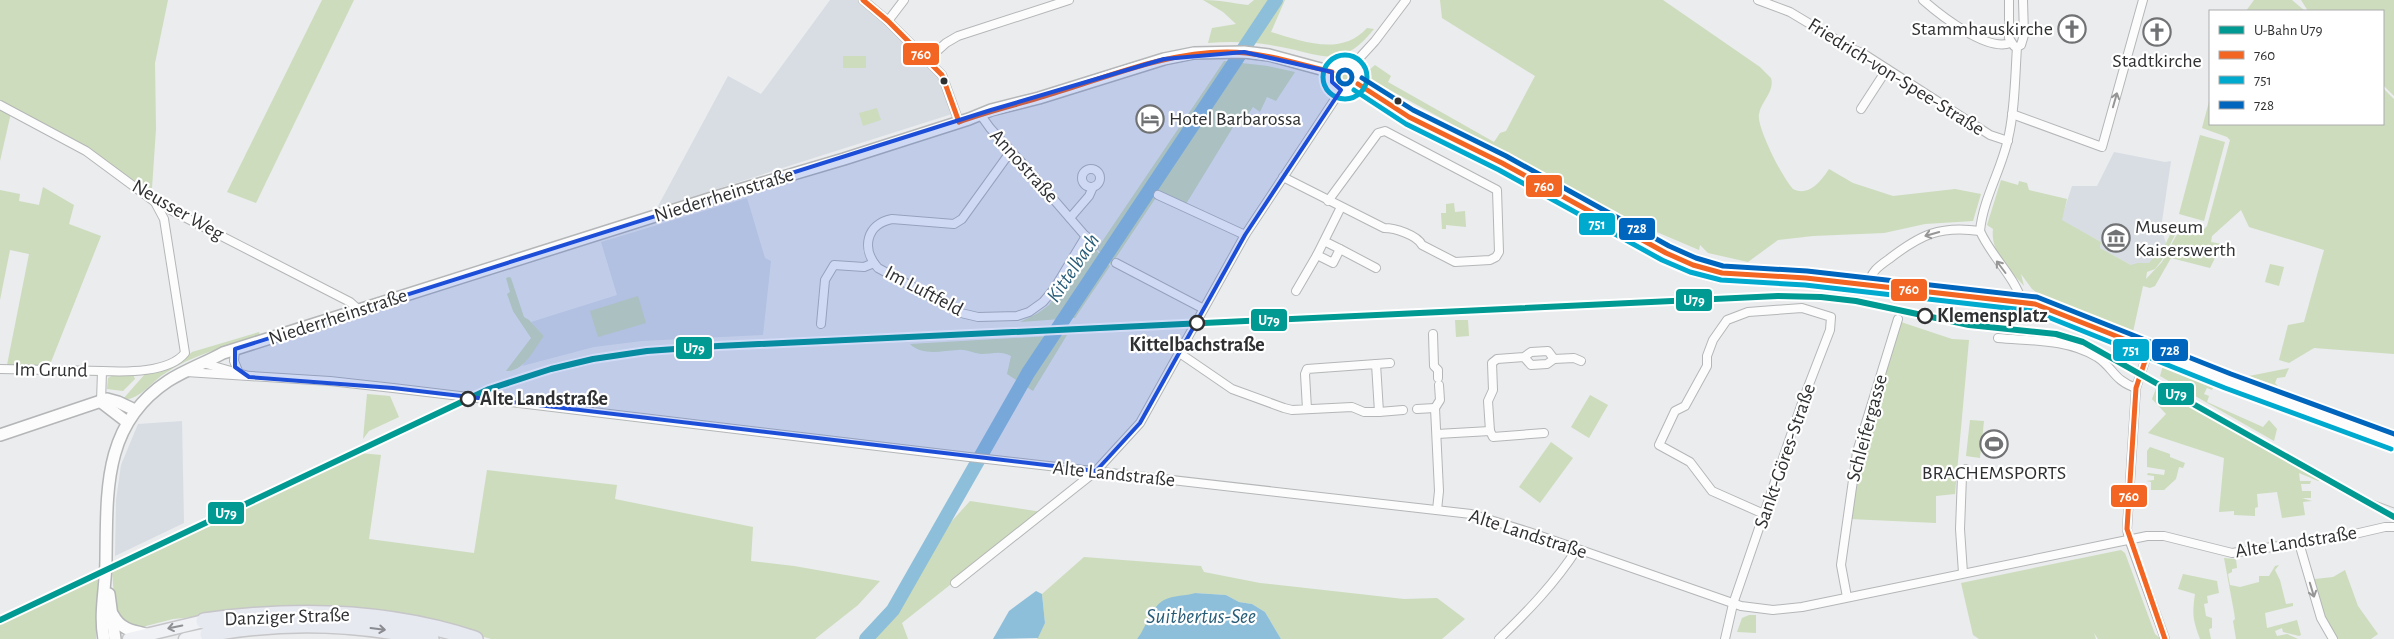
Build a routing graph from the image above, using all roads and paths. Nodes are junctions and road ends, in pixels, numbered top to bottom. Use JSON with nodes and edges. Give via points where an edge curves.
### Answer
{"nodes":[{"id":1,"x":863,"y":0,"type":"edge"},
{"id":2,"x":904,"y":0,"type":"edge"},
{"id":3,"x":1070,"y":0,"type":"edge"},
{"id":4,"x":1406,"y":0,"type":"edge"},
{"id":5,"x":1758,"y":0,"type":"edge"},
{"id":6,"x":1923,"y":0,"type":"edge"},
{"id":7,"x":2009,"y":0,"type":"edge"},
{"id":8,"x":2023,"y":0,"type":"edge"},
{"id":9,"x":2143,"y":0,"type":"edge"},
{"id":10,"x":888,"y":21,"type":"junction"},
{"id":11,"x":2014,"y":45,"type":"junction"},
{"id":12,"x":927,"y":60,"type":"junction"},
{"id":13,"x":1353,"y":65,"type":"junction"},
{"id":14,"x":1886,"y":69,"type":"junction"},
{"id":15,"x":1332,"y":72,"type":"junction"},
{"id":16,"x":1358,"y":84,"type":"junction"},
{"id":17,"x":1341,"y":90,"type":"junction"},
{"id":18,"x":0,"y":105,"type":"edge"},
{"id":19,"x":1861,"y":110,"type":"dead end"},
{"id":20,"x":980,"y":114,"type":"junction"},
{"id":21,"x":2012,"y":114,"type":"junction"},
{"id":22,"x":959,"y":122,"type":"junction"},
{"id":23,"x":2008,"y":141,"type":"junction"},
{"id":24,"x":1011,"y":151,"type":"junction"},
{"id":25,"x":1283,"y":177,"type":"junction"},
{"id":26,"x":1093,"y":187,"type":"dead end"},
{"id":27,"x":1158,"y":195,"type":"dead end"},
{"id":28,"x":1328,"y":201,"type":"junction"},
{"id":29,"x":155,"y":202,"type":"junction"},
{"id":30,"x":1341,"y":207,"type":"junction"},
{"id":31,"x":1070,"y":218,"type":"junction"},
{"id":32,"x":1980,"y":231,"type":"junction"},
{"id":33,"x":1245,"y":234,"type":"junction"},
{"id":34,"x":1086,"y":236,"type":"junction"},
{"id":35,"x":1324,"y":242,"type":"junction"},
{"id":36,"x":1094,"y":246,"type":"dead end"},
{"id":37,"x":1340,"y":249,"type":"junction"},
{"id":38,"x":1317,"y":255,"type":"junction"},
{"id":39,"x":874,"y":263,"type":"junction"},
{"id":40,"x":1116,"y":263,"type":"dead end"},
{"id":41,"x":1376,"y":268,"type":"dead end"},
{"id":42,"x":1869,"y":281,"type":"junction"},
{"id":43,"x":1296,"y":291,"type":"dead end"},
{"id":44,"x":2022,"y":302,"type":"junction"},
{"id":45,"x":1202,"y":308,"type":"junction"},
{"id":46,"x":359,"y":310,"type":"junction"},
{"id":47,"x":1898,"y":319,"type":"dead end"},
{"id":48,"x":821,"y":324,"type":"dead end"},
{"id":49,"x":1433,"y":334,"type":"dead end"},
{"id":50,"x":1998,"y":338,"type":"dead end"},
{"id":51,"x":235,"y":349,"type":"junction"},
{"id":52,"x":2149,"y":350,"type":"junction"},
{"id":53,"x":1178,"y":352,"type":"junction"},
{"id":54,"x":1524,"y":357,"type":"junction"},
{"id":55,"x":1554,"y":359,"type":"junction"},
{"id":56,"x":1581,"y":361,"type":"dead end"},
{"id":57,"x":203,"y":363,"type":"junction"},
{"id":58,"x":1390,"y":363,"type":"dead end"},
{"id":59,"x":1376,"y":364,"type":"junction"},
{"id":60,"x":0,"y":369,"type":"edge"},
{"id":61,"x":238,"y":371,"type":"junction"},
{"id":62,"x":102,"y":372,"type":"junction"},
{"id":63,"x":184,"y":372,"type":"junction"},
{"id":64,"x":249,"y":377,"type":"junction"},
{"id":65,"x":2136,"y":388,"type":"junction"},
{"id":66,"x":101,"y":402,"type":"junction"},
{"id":67,"x":1435,"y":408,"type":"junction"},
{"id":68,"x":1307,"y":409,"type":"junction"},
{"id":69,"x":1417,"y":409,"type":"dead end"},
{"id":70,"x":135,"y":410,"type":"junction"},
{"id":71,"x":1403,"y":410,"type":"dead end"},
{"id":72,"x":1379,"y":412,"type":"junction"},
{"id":73,"x":127,"y":422,"type":"junction"},
{"id":74,"x":1490,"y":430,"type":"junction"},
{"id":75,"x":1544,"y":433,"type":"dead end"},
{"id":76,"x":1437,"y":434,"type":"junction"},
{"id":77,"x":0,"y":435,"type":"edge"},
{"id":78,"x":2394,"y":442,"type":"edge"},
{"id":79,"x":1966,"y":469,"type":"dead end"},
{"id":80,"x":1096,"y":472,"type":"junction"},
{"id":81,"x":1437,"y":510,"type":"junction"},
{"id":82,"x":1764,"y":514,"type":"junction"},
{"id":83,"x":2394,"y":527,"type":"edge"},
{"id":84,"x":2129,"y":539,"type":"junction"},
{"id":85,"x":2299,"y":543,"type":"junction"},
{"id":86,"x":1578,"y":549,"type":"junction"},
{"id":87,"x":1963,"y":574,"type":"junction"},
{"id":88,"x":106,"y":580,"type":"junction"},
{"id":89,"x":955,"y":583,"type":"dead end"},
{"id":90,"x":1847,"y":597,"type":"junction"},
{"id":91,"x":1733,"y":604,"type":"junction"},
{"id":92,"x":111,"y":612,"type":"junction"},
{"id":93,"x":206,"y":628,"type":"junction"},
{"id":94,"x":146,"y":634,"type":"junction"},
{"id":95,"x":104,"y":639,"type":"edge"},
{"id":96,"x":115,"y":639,"type":"edge"},
{"id":97,"x":128,"y":639,"type":"edge"},
{"id":98,"x":185,"y":639,"type":"edge"},
{"id":99,"x":431,"y":639,"type":"edge"},
{"id":100,"x":475,"y":639,"type":"edge"},
{"id":101,"x":1499,"y":639,"type":"edge"},
{"id":102,"x":1726,"y":639,"type":"edge"},
{"id":103,"x":2165,"y":639,"type":"edge"},
{"id":104,"x":2332,"y":639,"type":"edge"}],
"edges":[{"from":1,"to":10,"type":"street"},
{"from":2,"to":10,"type":"street"},
{"from":3,"to":12,"type":"street","via":[[958,36],[946,42]]},
{"from":4,"to":13,"type":"street"},
{"from":5,"to":14,"type":"street","name":"Friedrich-von-Spee-Straße","via":[[1790,12]]},
{"from":6,"to":11,"type":"street","via":[[1959,28],[1999,45]]},
{"from":7,"to":11,"type":"street"},
{"from":8,"to":11,"type":"street","via":[[2024,35],[2021,45]]},
{"from":21,"to":9,"type":"street","one_way":true,"via":[[2102,147]]},
{"from":10,"to":12,"type":"street"},
{"from":11,"to":21,"type":"street"},
{"from":12,"to":22,"type":"street","via":[[942,76]]},
{"from":13,"to":15,"type":"main road","via":[[1344,62]]},
{"from":13,"to":16,"type":"main road","via":[[1359,73]]},
{"from":14,"to":19,"type":"street"},
{"from":14,"to":23,"type":"street","name":"Friedrich-von-Spee-Straße","via":[[1990,135]]},
{"from":15,"to":17,"type":"main road","via":[[1332,82]]},
{"from":15,"to":20,"type":"main road","name":"Niederrheinstraße","via":[[1258,54],[1194,53]]},
{"from":16,"to":17,"type":"main road","via":[[1351,90]]},
{"from":16,"to":42,"type":"main road","via":[[1409,117],[1693,265],[1722,273]]},
{"from":17,"to":25,"type":"street"},
{"from":18,"to":29,"type":"street","name":"Neusser Weg","via":[[86,151]]},
{"from":20,"to":22,"type":"main road","name":"Niederrheinstraße"},
{"from":20,"to":24,"type":"street","name":"Annostraße"},
{"from":21,"to":23,"type":"street"},
{"from":22,"to":46,"type":"main road","name":"Niederrheinstraße"},
{"from":23,"to":32,"type":"street"},
{"from":24,"to":31,"type":"street","name":"Annostraße"},
{"from":24,"to":39,"type":"street","name":"Im Luftfeld","via":[[962,219],[954,224],[892,219],[875,226],[867,242]]},
{"from":25,"to":28,"type":"street"},
{"from":25,"to":33,"type":"street"},
{"from":26,"to":31,"type":"street","name":"Annostraße"},
{"from":27,"to":33,"type":"street"},
{"from":28,"to":30,"type":"street"},
{"from":28,"to":30,"type":"street","via":[[1378,133],[1385,131],[1497,190],[1499,252],[1490,260],[1455,262],[1422,245],[1419,240],[1393,228],[1384,228]]},
{"from":29,"to":46,"type":"street","name":"Neusser Weg","via":[[341,297]]},
{"from":29,"to":62,"type":"street","via":[[164,219],[184,355],[143,372]]},
{"from":30,"to":35,"type":"street"},
{"from":31,"to":34,"type":"street","name":"Annostraße"},
{"from":32,"to":42,"type":"street","one_way":true,"via":[[1950,229],[1920,237],[1875,269]]},
{"from":44,"to":32,"type":"street","one_way":true,"via":[[2018,289],[1998,264]]},
{"from":33,"to":45,"type":"street"},
{"from":34,"to":36,"type":"street","name":"Annostraße"},
{"from":34,"to":39,"type":"street","name":"Im Luftfeld","via":[[1043,302],[1017,316],[978,317],[961,313]]},
{"from":35,"to":37,"type":"street"},
{"from":35,"to":38,"type":"street"},
{"from":37,"to":38,"type":"street","via":[[1333,263]]},
{"from":37,"to":41,"type":"street"},
{"from":38,"to":43,"type":"street"},
{"from":39,"to":48,"type":"street","name":"Im Luftfeld","via":[[864,267],[834,264],[825,280]]},
{"from":40,"to":45,"type":"street"},
{"from":42,"to":44,"type":"main road"},
{"from":44,"to":52,"type":"main road","via":[[2079,320]]},
{"from":45,"to":53,"type":"street"},
{"from":46,"to":51,"type":"main road","name":"Niederrheinstraße"},
{"from":47,"to":90,"type":"street","name":"Schleifergasse","via":[[1857,452],[1841,565]]},
{"from":49,"to":67,"type":"street","via":[[1440,400]]},
{"from":50,"to":65,"type":"street","via":[[2078,347],[2106,364],[2121,382]]},
{"from":51,"to":57,"type":"main road","name":"Niederrheinstraße"},
{"from":51,"to":61,"type":"street","via":[[234,361]]},
{"from":52,"to":65,"type":"street"},
{"from":52,"to":78,"type":"main road"},
{"from":53,"to":68,"type":"street","via":[[1232,389],[1284,408]]},
{"from":53,"to":80,"type":"street","via":[[1140,423]]},
{"from":54,"to":55,"type":"street","via":[[1532,365],[1547,364]]},
{"from":54,"to":55,"type":"street","via":[[1531,352],[1548,351]]},
{"from":54,"to":74,"type":"street","via":[[1497,359],[1492,363],[1492,390],[1488,401]]},
{"from":55,"to":56,"type":"street"},
{"from":57,"to":61,"type":"street","name":"Alte Landstraße"},
{"from":57,"to":63,"type":"main road","name":"Niederrheinstraße"},
{"from":58,"to":59,"type":"street"},
{"from":59,"to":68,"type":"street","via":[[1307,369]]},
{"from":59,"to":72,"type":"street"},
{"from":60,"to":62,"type":"street","name":"Im Grund"},
{"from":61,"to":64,"type":"street","name":"Alte Landstraße"},
{"from":62,"to":66,"type":"street"},
{"from":63,"to":64,"type":"street","name":"Alte Landstraße"},
{"from":63,"to":70,"type":"main road","name":"Niederrheinstraße"},
{"from":64,"to":80,"type":"street","name":"Alte Landstraße","via":[[393,388]]},
{"from":65,"to":84,"type":"street"},
{"from":66,"to":70,"type":"main road","via":[[113,400]]},
{"from":66,"to":73,"type":"main road"},
{"from":66,"to":77,"type":"main road"},
{"from":67,"to":69,"type":"street"},
{"from":67,"to":76,"type":"street"},
{"from":68,"to":72,"type":"street","via":[[1352,406],[1364,412]]},
{"from":70,"to":73,"type":"main road","name":"Niederrheinstraße"},
{"from":71,"to":72,"type":"street"},
{"from":73,"to":88,"type":"main road","via":[[116,443],[111,463]]},
{"from":74,"to":75,"type":"street","via":[[1493,437]]},
{"from":74,"to":76,"type":"street"},
{"from":76,"to":81,"type":"street"},
{"from":79,"to":87,"type":"street","via":[[1962,476],[1960,520]]},
{"from":80,"to":81,"type":"street","name":"Alte Landstraße"},
{"from":80,"to":89,"type":"street"},
{"from":81,"to":86,"type":"street","name":"Alte Landstraße","via":[[1489,519]]},
{"from":82,"to":82,"type":"street","name":"Sankt-Göres-Straße","via":[[1712,492],[1690,462],[1659,445],[1675,411],[1685,406],[1707,366],[1713,340],[1727,320],[1748,312],[1802,308],[1831,317],[1830,330]]},
{"from":82,"to":91,"type":"street","name":"Sankt-Göres-Straße"},
{"from":83,"to":85,"type":"street","name":"Alte Landstraße"},
{"from":84,"to":85,"type":"street","name":"Alte Landstraße","via":[[2159,536],[2232,553]]},
{"from":84,"to":87,"type":"street","name":"Alte Landstraße"},
{"from":84,"to":103,"type":"street"},
{"from":85,"to":104,"type":"street","one_way":true,"via":[[2319,610]]},
{"from":86,"to":91,"type":"street","name":"Alte Landstraße"},
{"from":86,"to":101,"type":"street","via":[[1537,602]]},
{"from":87,"to":90,"type":"street","name":"Alte Landstraße"},
{"from":88,"to":92,"type":"main road"},
{"from":88,"to":95,"type":"main road","via":[[102,618]]},
{"from":90,"to":91,"type":"street","name":"Alte Landstraße","via":[[1772,610]]},
{"from":91,"to":102,"type":"street","name":"Sankt-Göres-Straße"},
{"from":92,"to":94,"type":"main road","via":[[119,624]]},
{"from":92,"to":96,"type":"main road"},
{"from":93,"to":94,"type":"main road","name":"Danziger Straße","one_way":true},
{"from":93,"to":98,"type":"main road","name":"Danziger Straße"},
{"from":93,"to":99,"type":"highway","name":"Danziger Straße","one_way":true,"via":[[319,624],[398,632]]},
{"from":93,"to":100,"type":"highway","name":"Danziger Straße","via":[[287,613],[348,614],[401,620]]},
{"from":94,"to":97,"type":"main road","name":"Danziger Straße"}]}
